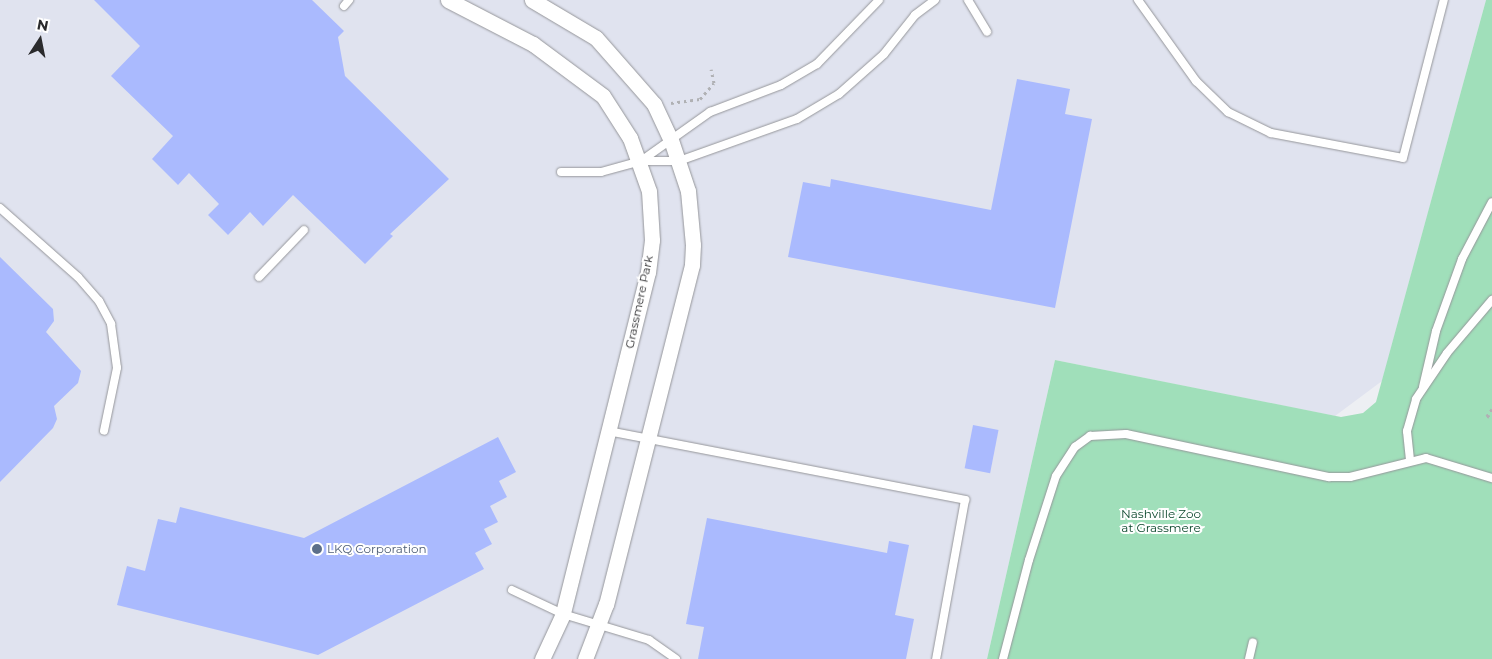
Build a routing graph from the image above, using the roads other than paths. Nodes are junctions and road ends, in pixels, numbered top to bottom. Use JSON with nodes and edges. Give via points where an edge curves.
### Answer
{"nodes":[{"id":1,"x":448,"y":0,"type":"edge"},
{"id":2,"x":532,"y":0,"type":"edge"},
{"id":3,"x":879,"y":0,"type":"edge"},
{"id":4,"x":935,"y":0,"type":"edge"},
{"id":5,"x":968,"y":0,"type":"edge"},
{"id":6,"x":1138,"y":0,"type":"edge"},
{"id":7,"x":1444,"y":0,"type":"edge"},
{"id":8,"x":987,"y":32,"type":"dead end"},
{"id":9,"x":671,"y":140,"type":"junction"},
{"id":10,"x":641,"y":161,"type":"junction"},
{"id":11,"x":678,"y":161,"type":"junction"},
{"id":12,"x":561,"y":172,"type":"dead end"},
{"id":13,"x":1492,"y":202,"type":"edge"},
{"id":14,"x":0,"y":208,"type":"edge"},
{"id":15,"x":304,"y":230,"type":"dead end"},
{"id":16,"x":258,"y":277,"type":"dead end"},
{"id":17,"x":1492,"y":300,"type":"edge"},
{"id":18,"x":1423,"y":387,"type":"junction"},
{"id":19,"x":104,"y":431,"type":"dead end"},
{"id":20,"x":608,"y":431,"type":"junction"},
{"id":21,"x":647,"y":440,"type":"junction"},
{"id":22,"x":1410,"y":460,"type":"junction"},
{"id":23,"x":1492,"y":478,"type":"edge"},
{"id":24,"x":512,"y":590,"type":"dead end"},
{"id":25,"x":563,"y":614,"type":"junction"},
{"id":26,"x":598,"y":627,"type":"junction"},
{"id":27,"x":1253,"y":642,"type":"dead end"},
{"id":28,"x":542,"y":659,"type":"edge"},
{"id":29,"x":585,"y":659,"type":"edge"},
{"id":30,"x":676,"y":659,"type":"edge"},
{"id":31,"x":936,"y":659,"type":"edge"},
{"id":32,"x":1003,"y":659,"type":"edge"},
{"id":33,"x":1249,"y":659,"type":"edge"}],
"edges":[{"from":1,"to":10,"type":"street","name":"Grassmere Park","via":[[568,66],[603,96]]},
{"from":2,"to":9,"type":"street","via":[[596,38],[622,64],[654,104]]},
{"from":3,"to":9,"type":"lane","via":[[817,64],[781,86],[710,112]]},
{"from":4,"to":11,"type":"lane","via":[[915,15],[884,54],[839,94],[797,119]]},
{"from":5,"to":8,"type":"lane"},
{"from":6,"to":7,"type":"lane","via":[[1196,81],[1228,112],[1270,133],[1402,158]]},
{"from":9,"to":10,"type":"lane"},
{"from":9,"to":11,"type":"street"},
{"from":10,"to":11,"type":"lane"},
{"from":10,"to":12,"type":"lane","via":[[601,172]]},
{"from":10,"to":20,"type":"street","name":"Grassmere Park","via":[[649,191],[652,240],[648,272]]},
{"from":11,"to":21,"type":"street","via":[[688,191],[692,265]]},
{"from":13,"to":18,"type":"lane","via":[[1462,259],[1436,331]]},
{"from":14,"to":19,"type":"lane","via":[[78,277],[99,301],[111,324],[117,368]]},
{"from":15,"to":16,"type":"lane"},
{"from":17,"to":18,"type":"lane"},
{"from":18,"to":22,"type":"lane","via":[[1407,431]]},
{"from":20,"to":21,"type":"lane"},
{"from":20,"to":25,"type":"street","name":"Grassmere Park"},
{"from":21,"to":26,"type":"street"},
{"from":21,"to":31,"type":"lane","via":[[964,500]]},
{"from":22,"to":23,"type":"lane","via":[[1426,458]]},
{"from":22,"to":32,"type":"lane","via":[[1372,473],[1329,477],[1126,434],[1090,436],[1075,447],[1056,476],[1029,560]]},
{"from":24,"to":25,"type":"lane"},
{"from":25,"to":26,"type":"lane"},
{"from":25,"to":28,"type":"street","name":"Grassmere Park"},
{"from":26,"to":29,"type":"street"},
{"from":26,"to":30,"type":"lane","via":[[649,640]]},
{"from":27,"to":33,"type":"lane"}]}
